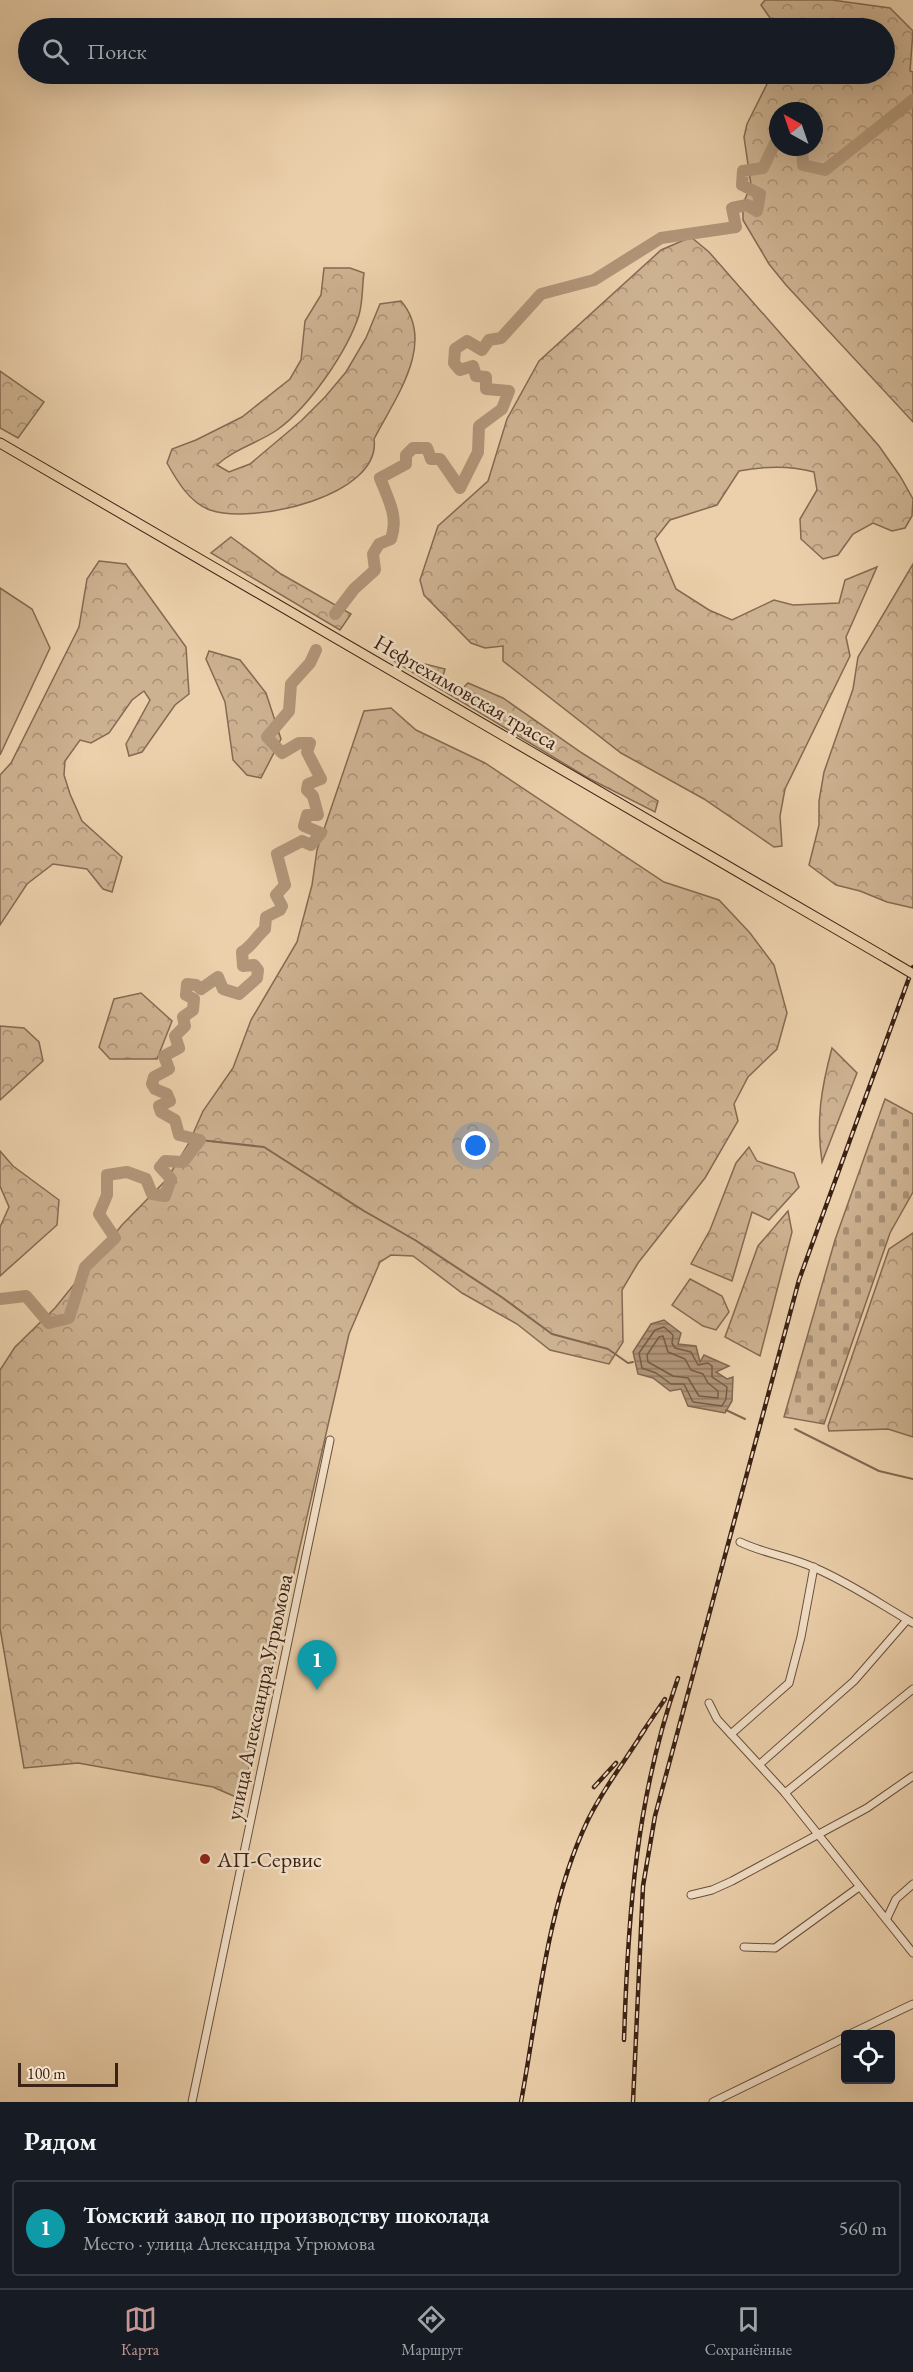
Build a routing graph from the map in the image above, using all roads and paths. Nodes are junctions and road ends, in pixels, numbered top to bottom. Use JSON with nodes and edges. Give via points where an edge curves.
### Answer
{"nodes":[{"id":1,"x":0,"y":443,"type":"edge"},
{"id":2,"x":913,"y":974,"type":"edge"},
{"id":3,"x":330,"y":1440,"type":"dead end"},
{"id":4,"x":740,"y":1542,"type":"dead end"},
{"id":5,"x":814,"y":1567,"type":"junction"},
{"id":6,"x":910,"y":1622,"type":"edge"},
{"id":7,"x":913,"y":1689,"type":"edge"},
{"id":8,"x":709,"y":1703,"type":"dead end"},
{"id":9,"x":731,"y":1734,"type":"junction"},
{"id":10,"x":760,"y":1764,"type":"junction"},
{"id":11,"x":913,"y":1776,"type":"edge"},
{"id":12,"x":785,"y":1793,"type":"junction"},
{"id":13,"x":817,"y":1834,"type":"junction"},
{"id":14,"x":913,"y":1884,"type":"edge"},
{"id":15,"x":859,"y":1887,"type":"junction"},
{"id":16,"x":691,"y":1895,"type":"dead end"},
{"id":17,"x":887,"y":1918,"type":"junction"},
{"id":18,"x":744,"y":1947,"type":"dead end"},
{"id":19,"x":913,"y":1953,"type":"edge"},
{"id":20,"x":913,"y":2004,"type":"edge"},
{"id":21,"x":858,"y":2030,"type":"edge"},
{"id":22,"x":841,"y":2039,"type":"edge"},
{"id":23,"x":192,"y":2102,"type":"edge"},
{"id":24,"x":712,"y":2102,"type":"edge"}],
"edges":[{"from":1,"to":2,"type":"main road","name":"Нефтехимовская трасса","bridge":true},
{"from":3,"to":23,"type":"street","name":"улица Александра Угрюмова"},
{"from":4,"to":5,"type":"street","via":[[765,1554],[786,1556]]},
{"from":5,"to":6,"type":"street","via":[[857,1588]]},
{"from":5,"to":9,"type":"street","via":[[789,1683]]},
{"from":6,"to":10,"type":"street","via":[[854,1681]]},
{"from":7,"to":12,"type":"street"},
{"from":8,"to":9,"type":"street"},
{"from":9,"to":10,"type":"street"},
{"from":10,"to":12,"type":"street"},
{"from":11,"to":13,"type":"street","via":[[867,1808]]},
{"from":12,"to":13,"type":"street"},
{"from":13,"to":15,"type":"street"},
{"from":13,"to":16,"type":"street","via":[[732,1881]]},
{"from":14,"to":17,"type":"street","via":[[896,1899]]},
{"from":15,"to":17,"type":"street"},
{"from":15,"to":18,"type":"street","via":[[775,1948]]},
{"from":17,"to":19,"type":"street"},
{"from":20,"to":21,"type":"street"},
{"from":22,"to":24,"type":"street"}]}
